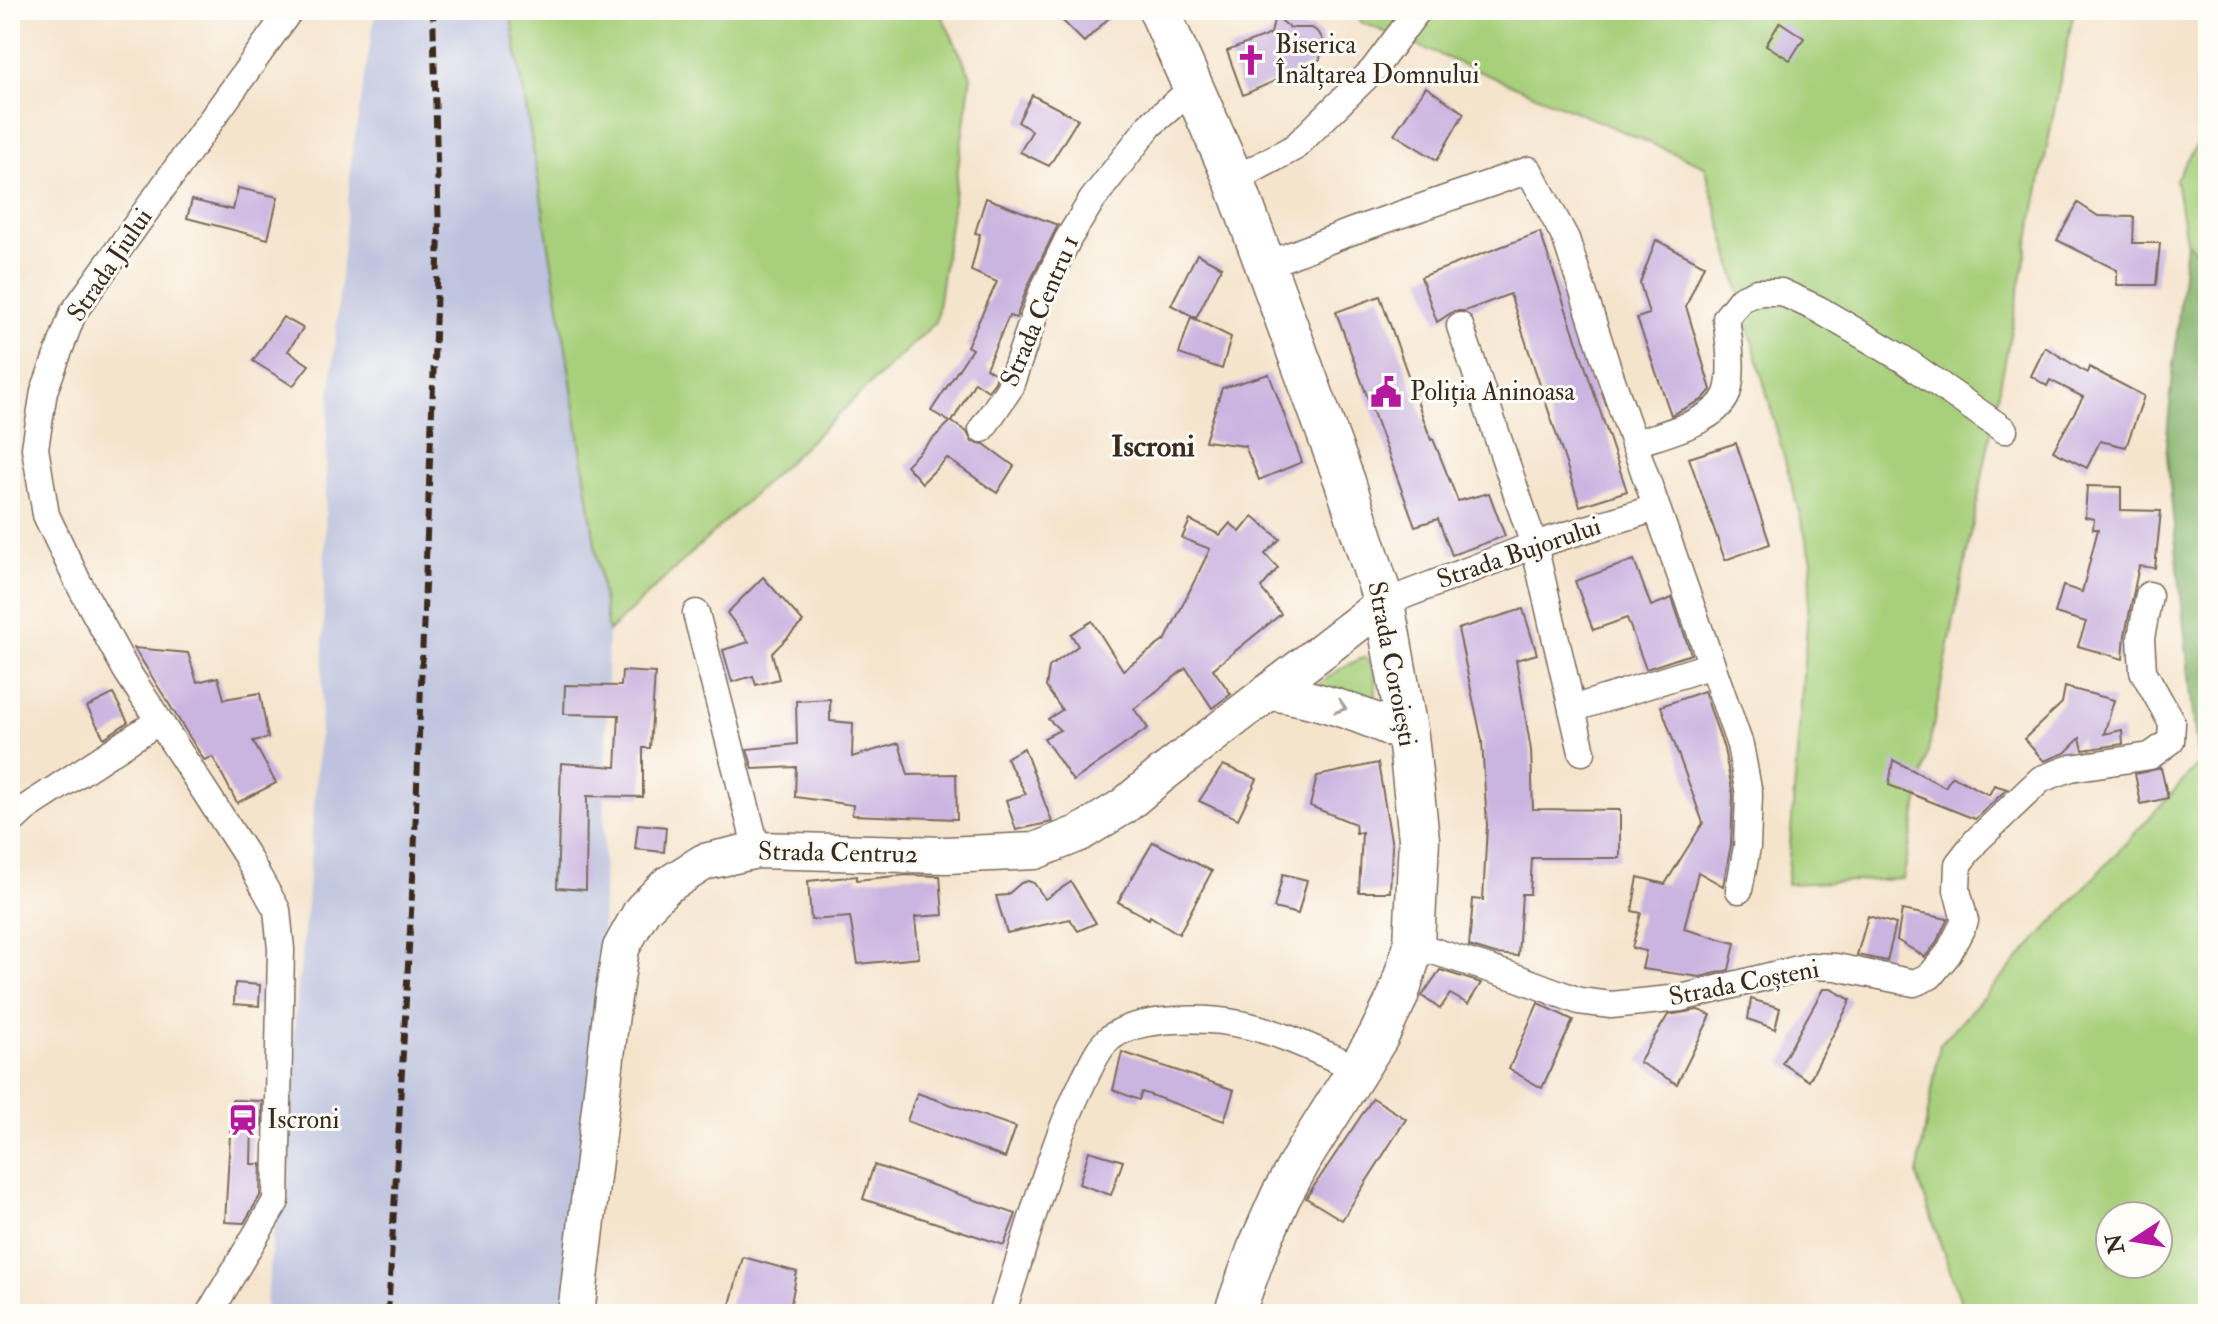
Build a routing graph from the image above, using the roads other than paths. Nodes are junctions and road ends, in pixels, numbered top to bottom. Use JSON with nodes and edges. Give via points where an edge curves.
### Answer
{"nodes":[{"id":1,"x":290,"y":10,"type":"edge"},
{"id":2,"x":1159,"y":10,"type":"edge"},
{"id":3,"x":1418,"y":10,"type":"edge"},
{"id":4,"x":1194,"y":87,"type":"junction"},
{"id":5,"x":1234,"y":180,"type":"junction"},
{"id":6,"x":1266,"y":265,"type":"junction"},
{"id":7,"x":1460,"y":326,"type":"dead end"},
{"id":8,"x":982,"y":429,"type":"dead end"},
{"id":9,"x":2004,"y":430,"type":"dead end"},
{"id":10,"x":1634,"y":444,"type":"junction"},
{"id":11,"x":1656,"y":508,"type":"junction"},
{"id":12,"x":1534,"y":545,"type":"junction"},
{"id":13,"x":2149,"y":595,"type":"dead end"},
{"id":14,"x":1384,"y":603,"type":"junction"},
{"id":15,"x":696,"y":613,"type":"dead end"},
{"id":16,"x":1712,"y":665,"type":"junction"},
{"id":17,"x":1271,"y":692,"type":"junction"},
{"id":18,"x":1572,"y":709,"type":"junction"},
{"id":19,"x":159,"y":721,"type":"junction"},
{"id":20,"x":1408,"y":736,"type":"junction"},
{"id":21,"x":1582,"y":752,"type":"dead end"},
{"id":22,"x":10,"y":823,"type":"edge"},
{"id":23,"x":757,"y":850,"type":"junction"},
{"id":24,"x":1739,"y":890,"type":"dead end"},
{"id":25,"x":1414,"y":945,"type":"junction"},
{"id":26,"x":1359,"y":1069,"type":"junction"},
{"id":27,"x":209,"y":1314,"type":"edge"},
{"id":28,"x":576,"y":1314,"type":"edge"},
{"id":29,"x":1002,"y":1314,"type":"edge"},
{"id":30,"x":1234,"y":1314,"type":"edge"}],
"edges":[{"from":1,"to":19,"type":"street","name":"Strada Jiului","via":[[73,313],[44,391],[35,448],[46,515],[126,670]]},
{"from":2,"to":4,"type":"main road","name":"Strada Coroiești"},
{"from":3,"to":5,"type":"street","via":[[1373,70],[1295,147]]},
{"from":4,"to":5,"type":"main road","name":"Strada Coroiești"},
{"from":4,"to":8,"type":"street","name":"Strada Centru 1","via":[[1150,125],[1092,200],[1042,293],[1009,389]]},
{"from":5,"to":6,"type":"main road","name":"Strada Coroiești"},
{"from":6,"to":10,"type":"street","via":[[1529,170],[1566,239]]},
{"from":6,"to":14,"type":"main road","name":"Strada Coroiești"},
{"from":7,"to":12,"type":"street"},
{"from":9,"to":10,"type":"street","via":[[1903,359],[1818,309],[1781,292],[1757,292],[1741,299],[1726,318],[1730,353],[1723,401],[1701,420]]},
{"from":10,"to":11,"type":"street"},
{"from":11,"to":12,"type":"street","name":"Strada Bujorului"},
{"from":11,"to":16,"type":"street"},
{"from":12,"to":14,"type":"street","name":"Strada Bujorului"},
{"from":12,"to":18,"type":"street"},
{"from":13,"to":25,"type":"street","name":"Strada Coșteni","via":[[2141,638],[2143,671],[2172,723],[2171,741],[2150,756],[2071,768],[2041,779],[1976,841],[1958,864],[1957,890],[1965,921],[1930,976],[1914,983],[1810,966],[1681,998],[1611,1005],[1579,1001]]},
{"from":14,"to":17,"type":"street","name":"Strada Centru2"},
{"from":14,"to":20,"type":"main road","name":"Strada Coroiești"},
{"from":15,"to":23,"type":"street"},
{"from":16,"to":18,"type":"street"},
{"from":16,"to":24,"type":"street","via":[[1740,745],[1749,794]]},
{"from":17,"to":20,"type":"street","one_way":true,"via":[[1350,710]]},
{"from":17,"to":23,"type":"street","name":"Strada Centru2","via":[[1124,806],[1080,833],[1035,851],[946,855]]},
{"from":18,"to":21,"type":"street"},
{"from":19,"to":22,"type":"street"},
{"from":19,"to":27,"type":"street","name":"Strada Jiului","via":[[277,910],[281,949],[276,1201]]},
{"from":20,"to":25,"type":"main road","name":"Strada Coroiești","via":[[1419,839]]},
{"from":23,"to":28,"type":"street","name":"Strada Centru2","via":[[704,862],[666,886],[642,910],[621,948]]},
{"from":25,"to":26,"type":"main road","name":"Strada Coroiești","via":[[1398,996]]},
{"from":26,"to":29,"type":"street","via":[[1238,1023],[1165,1021],[1127,1028],[1107,1040],[1065,1118]]},
{"from":26,"to":30,"type":"main road","name":"Strada Coroiești","via":[[1281,1196]]}]}
